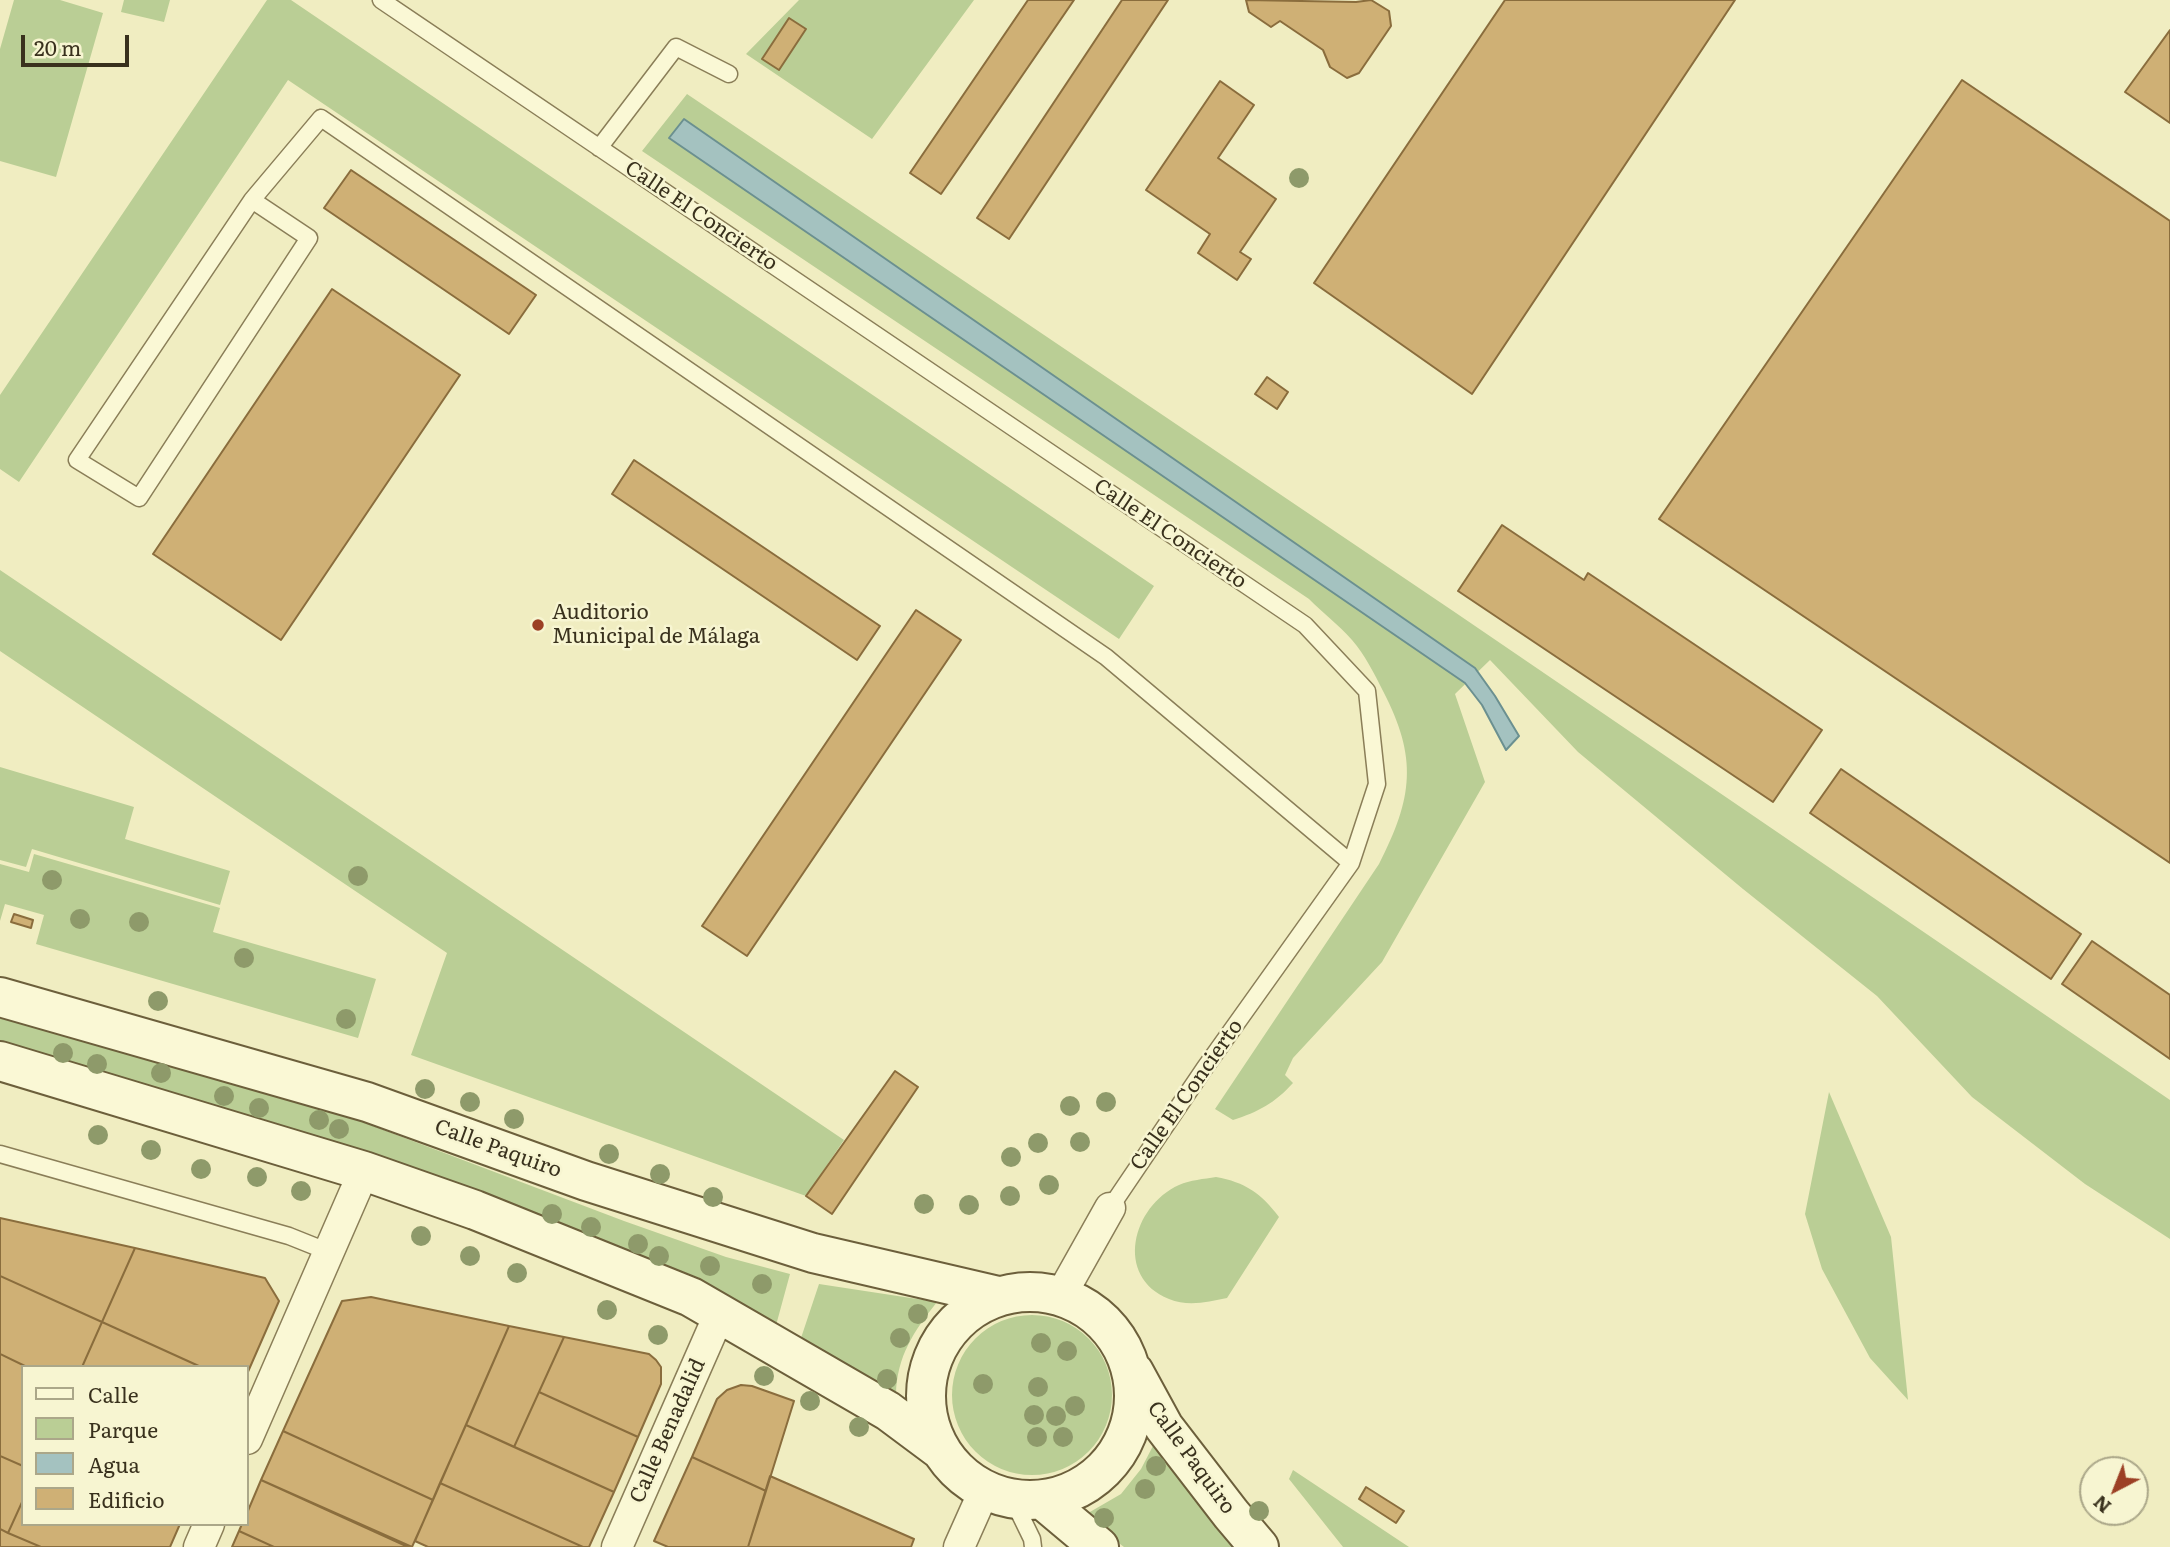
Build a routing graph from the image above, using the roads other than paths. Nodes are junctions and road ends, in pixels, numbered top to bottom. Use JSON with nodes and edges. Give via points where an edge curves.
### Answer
{"nodes":[{"id":1,"x":382,"y":0,"type":"edge"},
{"id":2,"x":729,"y":74,"type":"dead end"},
{"id":3,"x":599,"y":148,"type":"junction"},
{"id":4,"x":252,"y":201,"type":"junction"},
{"id":5,"x":1351,"y":863,"type":"junction"},
{"id":6,"x":0,"y":997,"type":"edge"},
{"id":7,"x":0,"y":1061,"type":"edge"},
{"id":8,"x":0,"y":1154,"type":"edge"},
{"id":9,"x":364,"y":1171,"type":"junction"},
{"id":10,"x":1110,"y":1208,"type":"joint"},
{"id":11,"x":329,"y":1252,"type":"junction"},
{"id":12,"x":998,"y":1296,"type":"junction"},
{"id":13,"x":1060,"y":1297,"type":"junction"},
{"id":14,"x":719,"y":1315,"type":"junction"},
{"id":15,"x":1129,"y":1364,"type":"junction"},
{"id":16,"x":248,"y":1437,"type":"edge"},
{"id":17,"x":939,"y":1450,"type":"junction"},
{"id":18,"x":1014,"y":1497,"type":"junction"},
{"id":19,"x":208,"y":1526,"type":"edge"},
{"id":20,"x":199,"y":1547,"type":"edge"},
{"id":21,"x":617,"y":1547,"type":"edge"},
{"id":22,"x":960,"y":1547,"type":"edge"},
{"id":23,"x":1033,"y":1547,"type":"edge"},
{"id":24,"x":1099,"y":1547,"type":"edge"},
{"id":25,"x":1259,"y":1547,"type":"edge"}],
"edges":[{"from":1,"to":3,"type":"lane","name":"Calle El Concierto"},
{"from":2,"to":3,"type":"lane","via":[[676,47]]},
{"from":3,"to":5,"type":"lane","name":"Calle El Concierto","via":[[1305,625],[1367,691],[1377,784]]},
{"from":4,"to":4,"type":"lane","via":[[77,460],[139,498],[309,238]]},
{"from":4,"to":5,"type":"lane","via":[[321,118],[1106,657]]},
{"from":5,"to":10,"type":"lane","name":"Calle El Concierto"},
{"from":6,"to":12,"type":"main road","name":"Calle Paquiro","via":[[367,1102],[586,1181],[813,1253]]},
{"from":7,"to":9,"type":"main road"},
{"from":8,"to":11,"type":"lane"},
{"from":9,"to":11,"type":"street"},
{"from":9,"to":14,"type":"main road","via":[[691,1297]]},
{"from":10,"to":13,"type":"street","name":"Calle El Concierto"},
{"from":11,"to":16,"type":"street"},
{"from":12,"to":13,"type":"main road","via":[[1015,1292]]},
{"from":12,"to":17,"type":"main road","via":[[958,1320],[932,1358],[925,1405]]},
{"from":13,"to":15,"type":"main road","via":[[1084,1306],[1111,1329]]},
{"from":14,"to":17,"type":"main road","via":[[876,1404]]},
{"from":14,"to":21,"type":"street","name":"Calle Benadalid"},
{"from":15,"to":18,"type":"main road","via":[[1136,1397],[1129,1434],[1109,1466],[1080,1489]]},
{"from":15,"to":25,"type":"main road","name":"Calle Paquiro","via":[[1164,1427]]},
{"from":17,"to":18,"type":"main road","via":[[959,1473]]},
{"from":18,"to":22,"type":"street"},
{"from":18,"to":23,"type":"lane"},
{"from":18,"to":24,"type":"main road"},
{"from":19,"to":20,"type":"street"}]}
